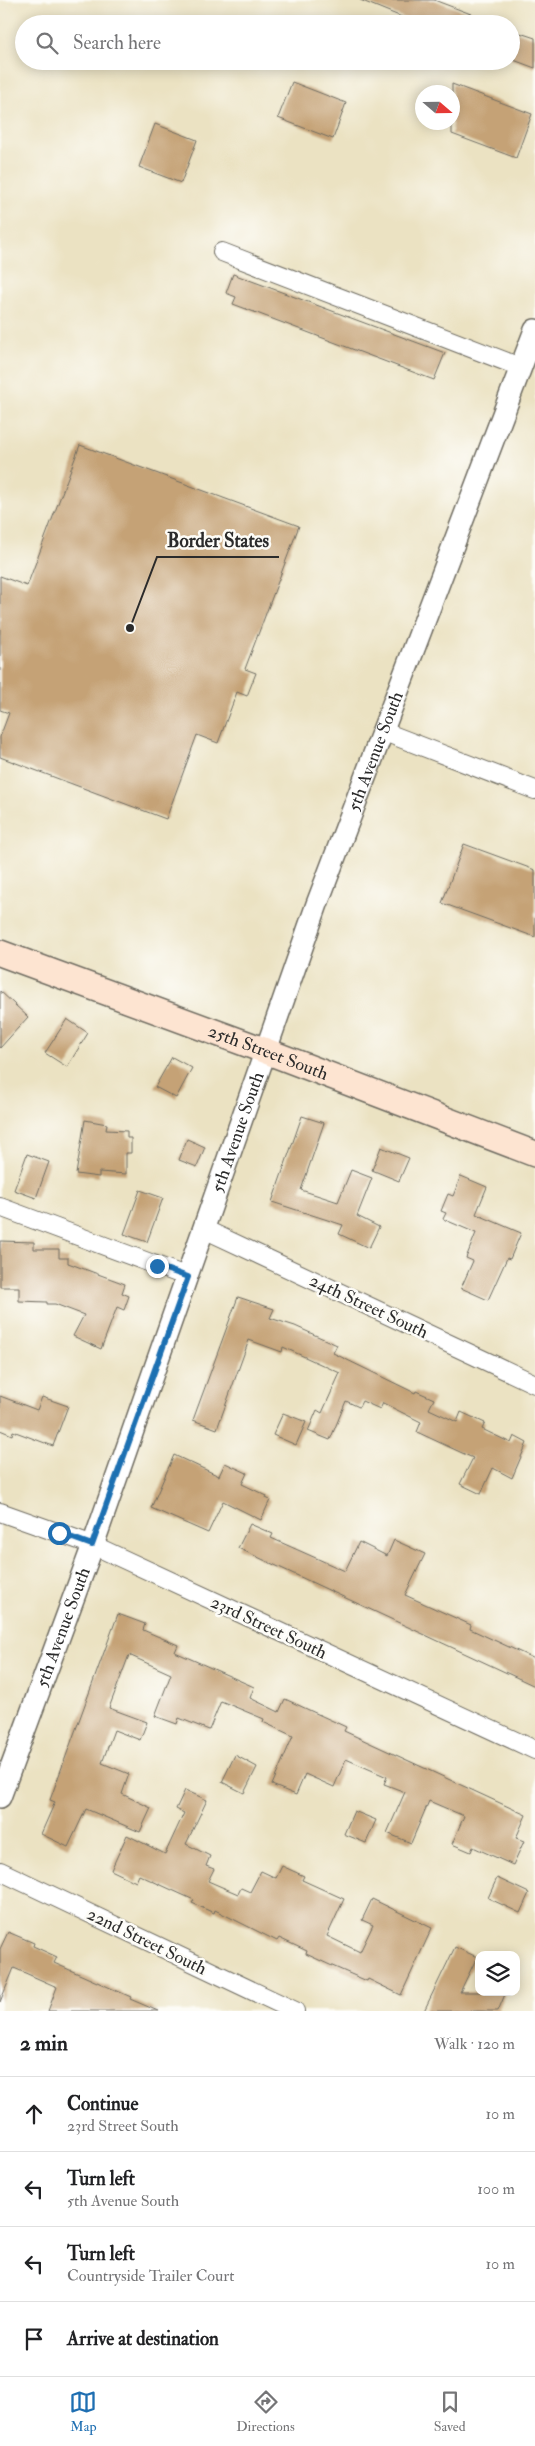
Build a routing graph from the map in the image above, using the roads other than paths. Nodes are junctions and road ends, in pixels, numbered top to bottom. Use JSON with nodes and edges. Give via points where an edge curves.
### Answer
{"nodes":[{"id":1,"x":222,"y":252,"type":"dead end"},
{"id":2,"x":535,"y":330,"type":"edge"},
{"id":3,"x":520,"y":367,"type":"junction"},
{"id":4,"x":382,"y":731,"type":"junction"},
{"id":5,"x":535,"y":790,"type":"edge"},
{"id":6,"x":0,"y":953,"type":"edge"},
{"id":7,"x":266,"y":1051,"type":"junction"},
{"id":8,"x":535,"y":1154,"type":"edge"},
{"id":9,"x":0,"y":1207,"type":"edge"},
{"id":10,"x":204,"y":1228,"type":"junction"},
{"id":11,"x":188,"y":1277,"type":"junction"},
{"id":12,"x":535,"y":1384,"type":"edge"},
{"id":13,"x":0,"y":1512,"type":"edge"},
{"id":14,"x":92,"y":1545,"type":"junction"},
{"id":15,"x":535,"y":1750,"type":"edge"},
{"id":16,"x":0,"y":1796,"type":"edge"},
{"id":17,"x":0,"y":1871,"type":"edge"},
{"id":18,"x":295,"y":2011,"type":"edge"}],
"edges":[{"from":1,"to":3,"type":"street"},
{"from":2,"to":3,"type":"street","name":"5th Avenue South"},
{"from":3,"to":4,"type":"street","name":"5th Avenue South"},
{"from":4,"to":5,"type":"street"},
{"from":4,"to":7,"type":"street","name":"5th Avenue South"},
{"from":6,"to":7,"type":"main road","name":"25th Street South"},
{"from":7,"to":8,"type":"main road","name":"25th Street South"},
{"from":7,"to":10,"type":"street","name":"5th Avenue South"},
{"from":9,"to":11,"type":"street"},
{"from":10,"to":11,"type":"street","name":"5th Avenue South"},
{"from":10,"to":12,"type":"street","name":"24th Street South"},
{"from":11,"to":14,"type":"street","name":"5th Avenue South"},
{"from":13,"to":14,"type":"street","name":"23rd Street South"},
{"from":14,"to":15,"type":"street","name":"23rd Street South"},
{"from":14,"to":16,"type":"street","name":"5th Avenue South"},
{"from":17,"to":18,"type":"street","name":"22nd Street South"}]}
